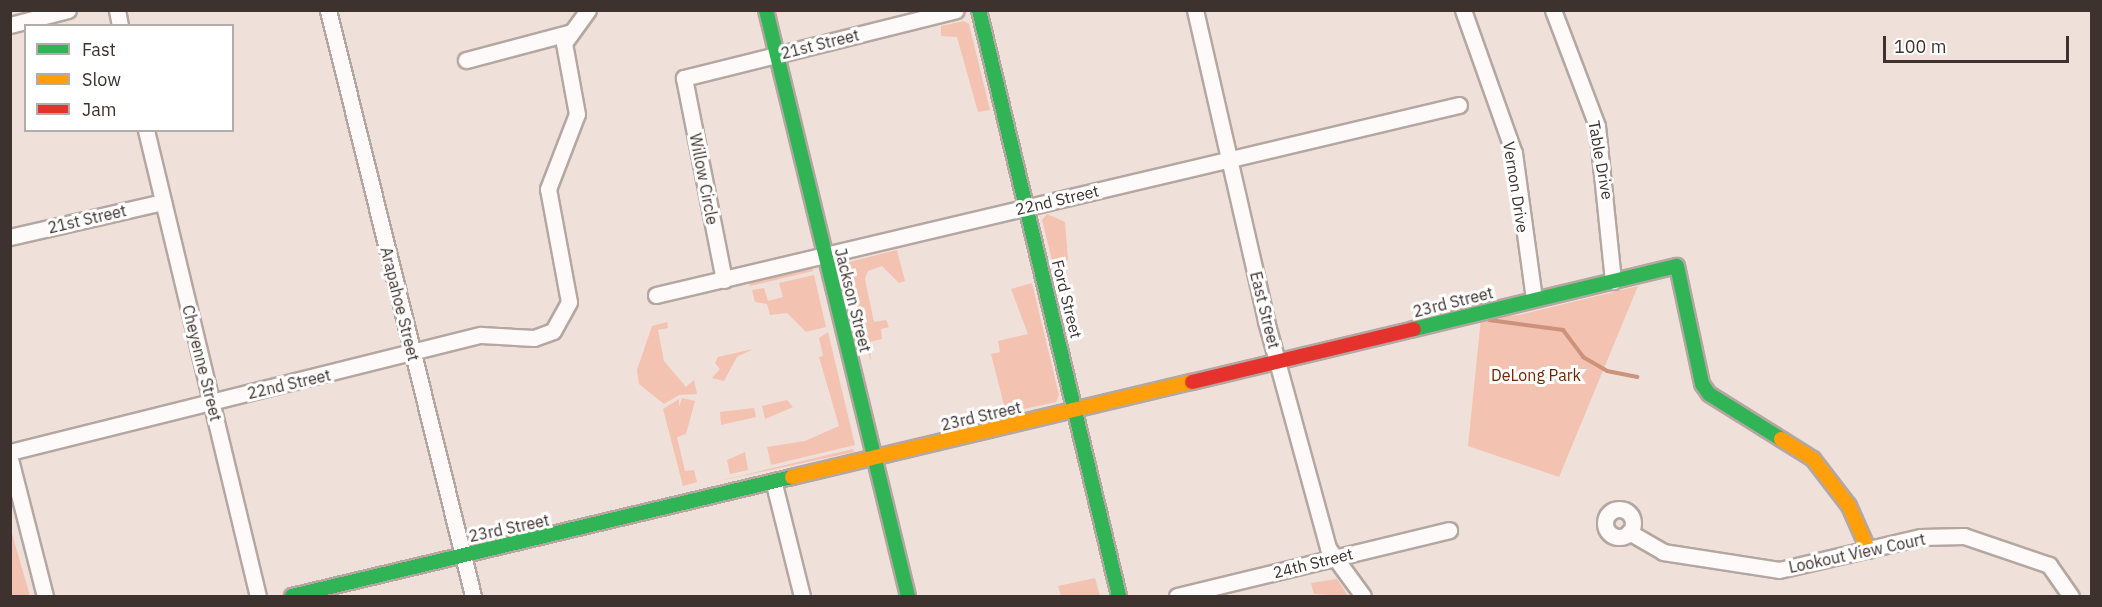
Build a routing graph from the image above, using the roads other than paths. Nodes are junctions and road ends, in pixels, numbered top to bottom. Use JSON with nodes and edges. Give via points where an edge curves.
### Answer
{"nodes":[{"id":1,"x":68,"y":10,"type":"edge"},
{"id":2,"x":328,"y":10,"type":"edge"},
{"id":3,"x":588,"y":10,"type":"edge"},
{"id":4,"x":766,"y":10,"type":"edge"},
{"id":5,"x":956,"y":10,"type":"edge"},
{"id":6,"x":979,"y":10,"type":"edge"},
{"id":7,"x":1195,"y":10,"type":"edge"},
{"id":8,"x":1463,"y":10,"type":"edge"},
{"id":9,"x":1553,"y":10,"type":"edge"},
{"id":10,"x":10,"y":25,"type":"edge"},
{"id":11,"x":568,"y":33,"type":"junction"},
{"id":12,"x":777,"y":53,"type":"junction"},
{"id":13,"x":466,"y":60,"type":"dead end"},
{"id":14,"x":684,"y":78,"type":"joint"},
{"id":15,"x":1459,"y":105,"type":"dead end"},
{"id":16,"x":146,"y":132,"type":"edge"},
{"id":17,"x":1231,"y":161,"type":"junction"},
{"id":18,"x":162,"y":202,"type":"junction"},
{"id":19,"x":1027,"y":207,"type":"junction"},
{"id":20,"x":10,"y":237,"type":"edge"},
{"id":21,"x":825,"y":256,"type":"junction"},
{"id":22,"x":724,"y":280,"type":"junction"},
{"id":23,"x":1613,"y":280,"type":"junction"},
{"id":24,"x":656,"y":295,"type":"dead end"},
{"id":25,"x":1534,"y":299,"type":"junction"},
{"id":26,"x":413,"y":354,"type":"junction"},
{"id":27,"x":1277,"y":359,"type":"junction"},
{"id":28,"x":212,"y":402,"type":"junction"},
{"id":29,"x":1077,"y":410,"type":"junction"},
{"id":30,"x":10,"y":452,"type":"edge"},
{"id":31,"x":875,"y":457,"type":"junction"},
{"id":32,"x":10,"y":459,"type":"edge"},
{"id":33,"x":774,"y":484,"type":"junction"},
{"id":34,"x":1449,"y":530,"type":"dead end"},
{"id":35,"x":1629,"y":532,"type":"dead end"},
{"id":36,"x":1869,"y":551,"type":"junction"},
{"id":37,"x":462,"y":556,"type":"junction"},
{"id":38,"x":1336,"y":558,"type":"junction"},
{"id":39,"x":45,"y":597,"type":"edge"},
{"id":40,"x":258,"y":597,"type":"edge"},
{"id":41,"x":292,"y":597,"type":"edge"},
{"id":42,"x":473,"y":597,"type":"edge"},
{"id":43,"x":802,"y":597,"type":"edge"},
{"id":44,"x":908,"y":597,"type":"edge"},
{"id":45,"x":1119,"y":597,"type":"edge"},
{"id":46,"x":1177,"y":597,"type":"edge"},
{"id":47,"x":1363,"y":597,"type":"edge"},
{"id":48,"x":2071,"y":597,"type":"edge"}],
"edges":[{"from":1,"to":10,"type":"street"},
{"from":2,"to":26,"type":"street","name":"Arapahoe Street"},
{"from":3,"to":11,"type":"street"},
{"from":4,"to":12,"type":"street","name":"Jackson Street"},
{"from":5,"to":12,"type":"street","name":"21st Street"},
{"from":6,"to":19,"type":"street","name":"Ford Street"},
{"from":7,"to":17,"type":"street","name":"East Street"},
{"from":8,"to":25,"type":"street","name":"Vernon Drive","via":[[1514,153]]},
{"from":9,"to":23,"type":"street","name":"Table Drive","via":[[1597,126]]},
{"from":11,"to":13,"type":"street"},
{"from":11,"to":26,"type":"street","name":"22nd Street","via":[[564,56],[577,114],[548,189],[569,302],[563,321],[544,337],[481,335]]},
{"from":12,"to":14,"type":"street","name":"21st Street"},
{"from":12,"to":21,"type":"street","name":"Jackson Street"},
{"from":14,"to":22,"type":"street","name":"Willow Circle"},
{"from":15,"to":17,"type":"street","name":"22nd Street"},
{"from":16,"to":18,"type":"street","name":"Cheyenne Street"},
{"from":17,"to":19,"type":"street","name":"22nd Street"},
{"from":17,"to":27,"type":"street","name":"East Street"},
{"from":18,"to":20,"type":"street","name":"21st Street"},
{"from":18,"to":28,"type":"street","name":"Cheyenne Street"},
{"from":19,"to":21,"type":"street","name":"22nd Street"},
{"from":19,"to":29,"type":"street","name":"Ford Street"},
{"from":21,"to":22,"type":"street","name":"22nd Street"},
{"from":21,"to":31,"type":"street","name":"Jackson Street"},
{"from":22,"to":24,"type":"street","name":"22nd Street"},
{"from":23,"to":25,"type":"street","name":"23rd Street"},
{"from":23,"to":36,"type":"street","name":"23rd Street","via":[[1677,266],[1702,384],[1709,394],[1813,459],[1849,506]]},
{"from":25,"to":27,"type":"street","name":"23rd Street"},
{"from":26,"to":28,"type":"street","name":"22nd Street"},
{"from":26,"to":37,"type":"street","name":"Arapahoe Street"},
{"from":27,"to":29,"type":"street","name":"23rd Street"},
{"from":27,"to":38,"type":"street","name":"East Street","via":[[1328,548]]},
{"from":28,"to":30,"type":"street","name":"22nd Street"},
{"from":28,"to":40,"type":"street","name":"Cheyenne Street"},
{"from":29,"to":31,"type":"street","name":"23rd Street"},
{"from":29,"to":45,"type":"street","name":"Ford Street"},
{"from":31,"to":33,"type":"street","name":"23rd Street"},
{"from":31,"to":44,"type":"street","name":"Jackson Street"},
{"from":32,"to":39,"type":"street"},
{"from":33,"to":37,"type":"street","name":"23rd Street"},
{"from":33,"to":43,"type":"street"},
{"from":34,"to":38,"type":"street","name":"24th Street"},
{"from":35,"to":36,"type":"street","name":"Lookout View Court","via":[[1663,552],[1779,570]]},
{"from":36,"to":48,"type":"street","name":"Lookout View Court","via":[[1921,537],[1964,536],[2049,565]]},
{"from":37,"to":41,"type":"street","name":"23rd Street"},
{"from":37,"to":42,"type":"street","name":"Arapahoe Street"},
{"from":38,"to":46,"type":"street","name":"24th Street"},
{"from":38,"to":47,"type":"street","name":"East Street"}]}
